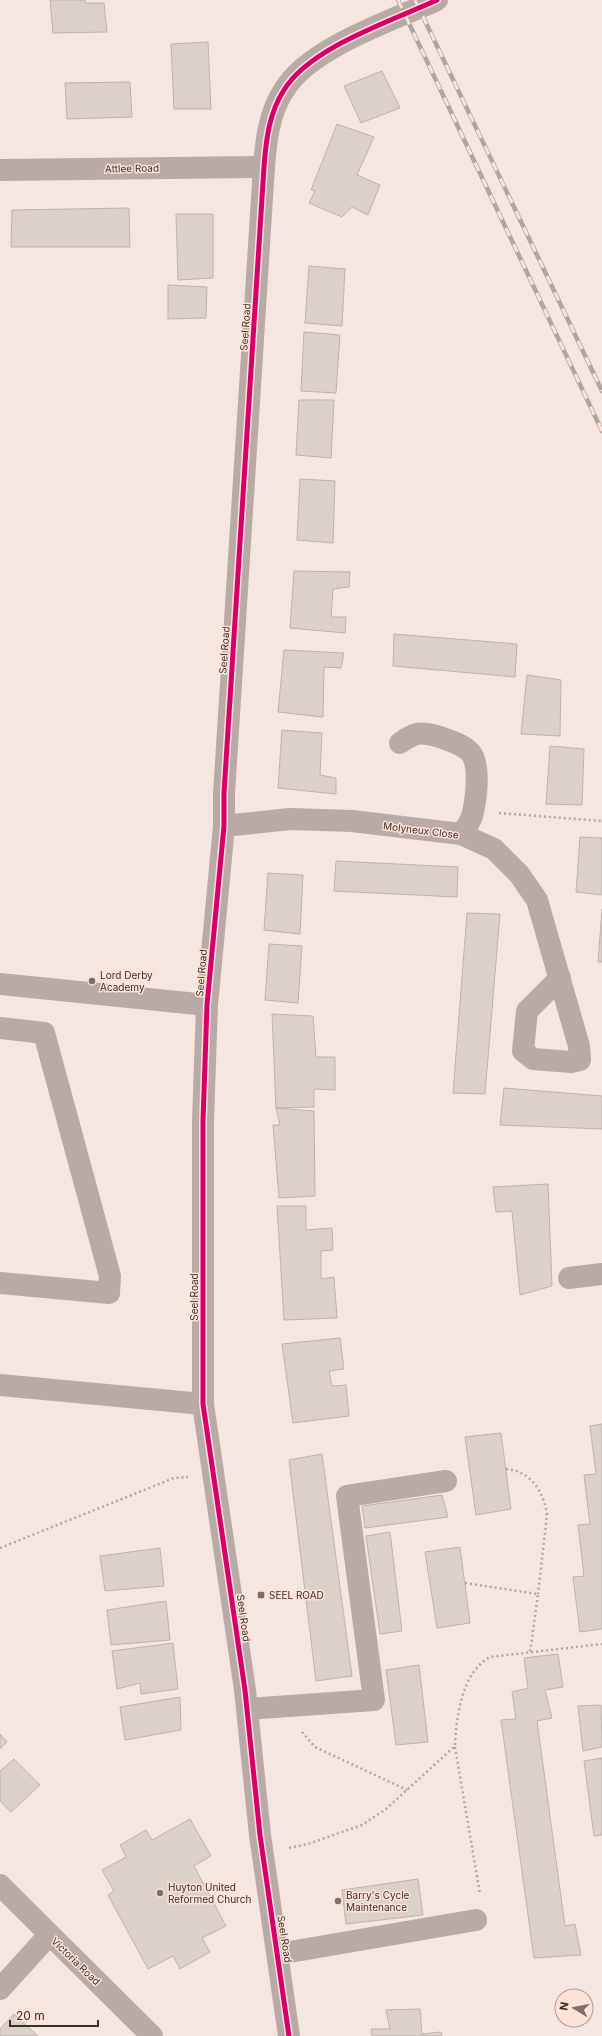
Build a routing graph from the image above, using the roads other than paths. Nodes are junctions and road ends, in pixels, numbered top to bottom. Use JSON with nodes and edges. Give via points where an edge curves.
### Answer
{"nodes":[{"id":1,"x":437,"y":0,"type":"edge"},
{"id":2,"x":264,"y":167,"type":"junction"},
{"id":3,"x":0,"y":170,"type":"edge"},
{"id":4,"x":400,"y":743,"type":"dead end"},
{"id":5,"x":224,"y":826,"type":"junction"},
{"id":6,"x":461,"y":834,"type":"junction"},
{"id":7,"x":560,"y":978,"type":"junction"},
{"id":8,"x":0,"y":984,"type":"edge"},
{"id":9,"x":207,"y":1005,"type":"junction"},
{"id":10,"x":0,"y":1028,"type":"edge"},
{"id":11,"x":602,"y":1274,"type":"edge"},
{"id":12,"x":569,"y":1278,"type":"dead end"},
{"id":13,"x":0,"y":1283,"type":"edge"},
{"id":14,"x":0,"y":1385,"type":"edge"},
{"id":15,"x":204,"y":1404,"type":"junction"},
{"id":16,"x":446,"y":1481,"type":"dead end"},
{"id":17,"x":248,"y":1710,"type":"junction"},
{"id":18,"x":0,"y":1886,"type":"edge"},
{"id":19,"x":476,"y":1920,"type":"road end"},
{"id":20,"x":49,"y":1935,"type":"junction"},
{"id":21,"x":278,"y":1954,"type":"junction"},
{"id":22,"x":0,"y":1989,"type":"edge"},
{"id":23,"x":152,"y":2036,"type":"edge"},
{"id":24,"x":289,"y":2036,"type":"edge"}],
"edges":[{"from":1,"to":2,"type":"street","name":"Seel Road","via":[[334,47],[298,74],[284,90],[273,114],[266,138]]},
{"from":2,"to":3,"type":"street","name":"Attlee Road"},
{"from":2,"to":5,"type":"street","name":"Seel Road"},
{"from":4,"to":6,"type":"street","via":[[413,733],[432,735],[456,742],[471,753],[477,772],[473,811]]},
{"from":5,"to":6,"type":"street","name":"Molyneux Close","via":[[290,819],[352,821]]},
{"from":5,"to":9,"type":"street","name":"Seel Road"},
{"from":6,"to":7,"type":"street","name":"Molyneux Close","via":[[494,849],[519,874],[537,900]]},
{"from":7,"to":7,"type":"street","name":"Molyneux Close","via":[[579,1046],[580,1060],[571,1062],[533,1059],[522,1051],[527,1011]]},
{"from":8,"to":9,"type":"street"},
{"from":9,"to":15,"type":"street","name":"Seel Road","via":[[203,1122]]},
{"from":10,"to":13,"type":"street","via":[[44,1033],[110,1276],[109,1293]]},
{"from":11,"to":12,"type":"street"},
{"from":14,"to":15,"type":"street"},
{"from":15,"to":17,"type":"street","name":"Seel Road"},
{"from":16,"to":17,"type":"street","via":[[347,1496],[374,1700]]},
{"from":17,"to":21,"type":"street","name":"Seel Road","via":[[263,1853]]},
{"from":18,"to":20,"type":"street","name":"Victoria Road"},
{"from":19,"to":21,"type":"street"},
{"from":20,"to":22,"type":"street"},
{"from":20,"to":23,"type":"street","name":"Victoria Road"},
{"from":21,"to":24,"type":"street","name":"Seel Road"}]}
